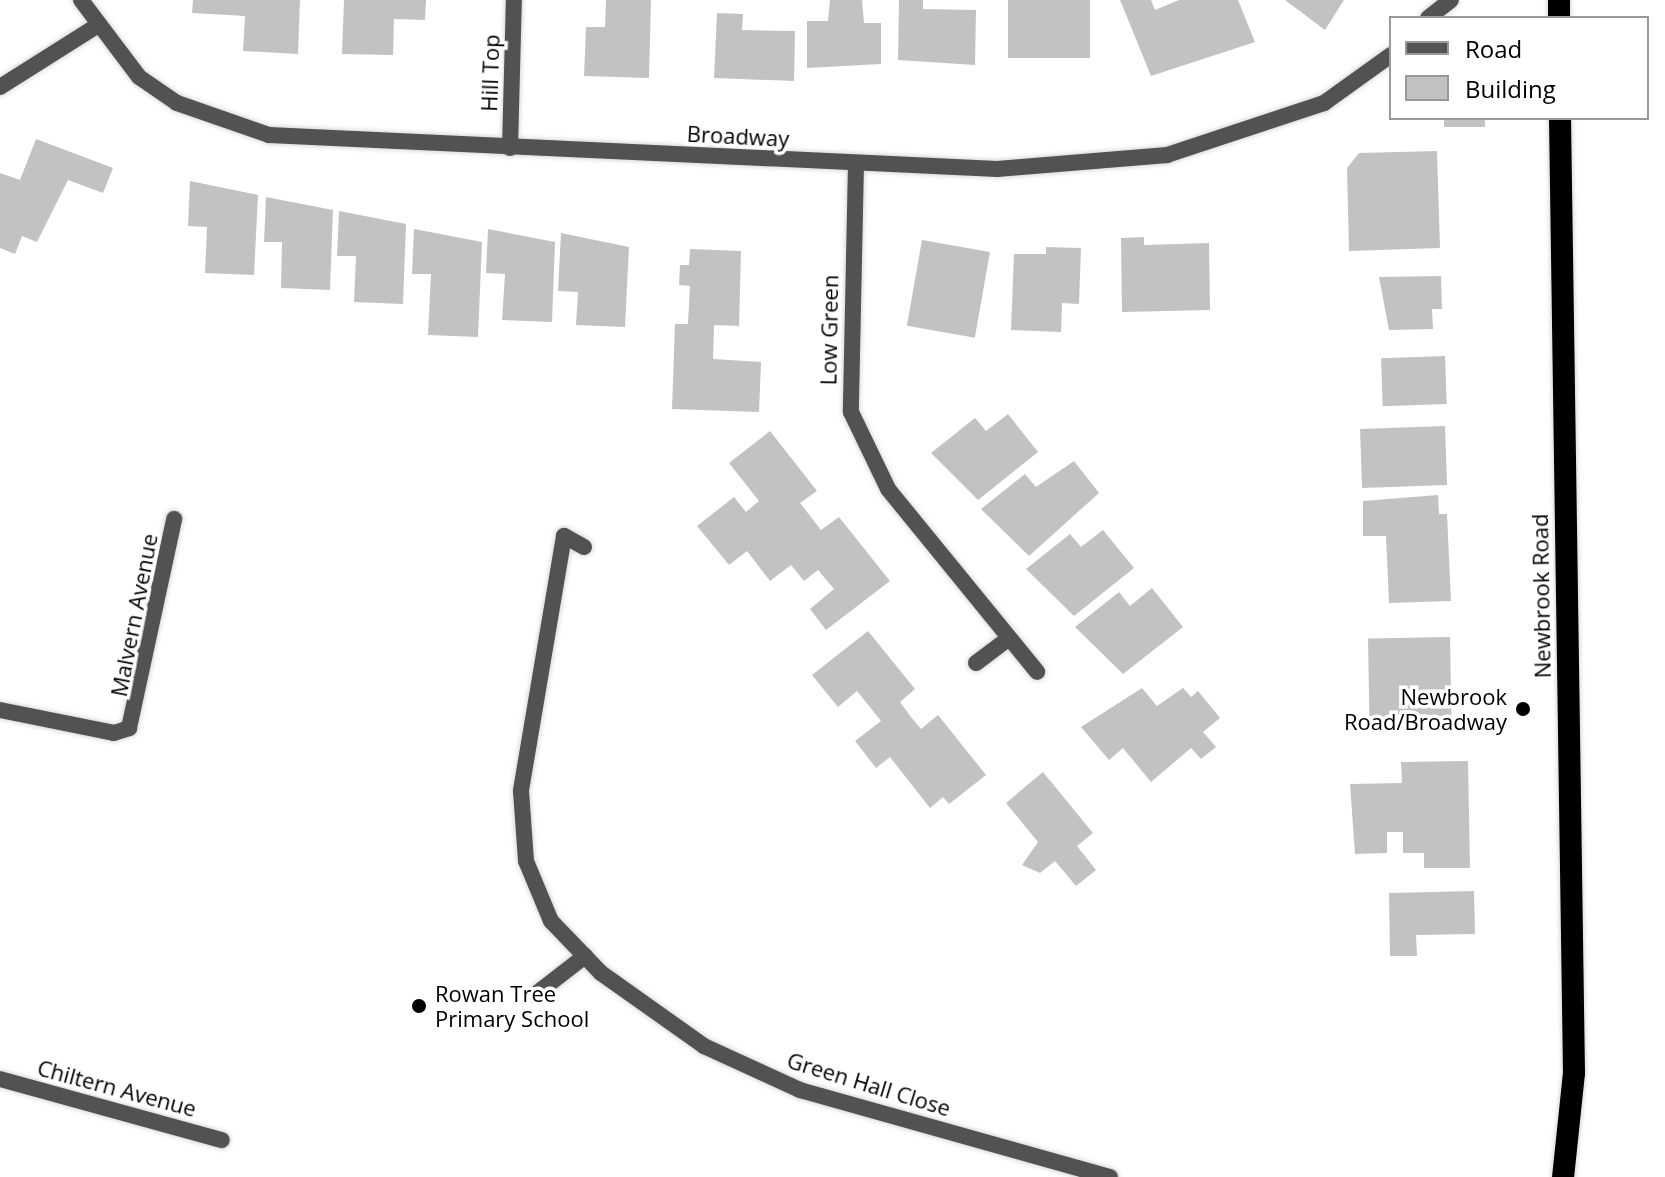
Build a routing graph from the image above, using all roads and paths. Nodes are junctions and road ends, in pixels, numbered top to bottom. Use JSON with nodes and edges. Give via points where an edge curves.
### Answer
{"nodes":[{"id":1,"x":81,"y":0,"type":"edge"},
{"id":2,"x":514,"y":0,"type":"edge"},
{"id":3,"x":1451,"y":0,"type":"edge"},
{"id":4,"x":1431,"y":16,"type":"edge"},
{"id":5,"x":95,"y":27,"type":"junction"},
{"id":6,"x":1389,"y":56,"type":"edge"},
{"id":7,"x":0,"y":87,"type":"edge"},
{"id":8,"x":1560,"y":120,"type":"edge"},
{"id":9,"x":510,"y":148,"type":"junction"},
{"id":10,"x":856,"y":163,"type":"junction"},
{"id":11,"x":174,"y":519,"type":"dead end"},
{"id":12,"x":584,"y":547,"type":"dead end"},
{"id":13,"x":1009,"y":638,"type":"junction"},
{"id":14,"x":976,"y":663,"type":"dead end"},
{"id":15,"x":1037,"y":672,"type":"dead end"},
{"id":16,"x":0,"y":710,"type":"edge"},
{"id":17,"x":585,"y":956,"type":"junction"},
{"id":18,"x":536,"y":994,"type":"dead end"},
{"id":19,"x":0,"y":1079,"type":"edge"},
{"id":20,"x":222,"y":1140,"type":"dead end"},
{"id":21,"x":1110,"y":1177,"type":"edge"},
{"id":22,"x":1563,"y":1177,"type":"edge"}],
"edges":[{"from":1,"to":5,"type":"street","name":"Broadway"},
{"from":2,"to":9,"type":"street","name":"Hill Top"},
{"from":3,"to":4,"type":"street"},
{"from":5,"to":7,"type":"street"},
{"from":5,"to":9,"type":"street","name":"Broadway","via":[[139,77],[226,124],[269,135]]},
{"from":6,"to":10,"type":"street","name":"Broadway","via":[[1324,103],[1167,155],[997,169]]},
{"from":8,"to":22,"type":"highway","name":"Newbrook Road","via":[[1574,1073]]},
{"from":9,"to":10,"type":"street","name":"Broadway"},
{"from":10,"to":13,"type":"street","name":"Low Green","via":[[851,412],[888,489]]},
{"from":11,"to":16,"type":"street","name":"Malvern Avenue","via":[[129,728],[114,733]]},
{"from":12,"to":17,"type":"street","name":"Green Hall Close","via":[[564,536],[521,791],[526,861],[551,921]]},
{"from":13,"to":14,"type":"street"},
{"from":13,"to":15,"type":"street","name":"Low Green"},
{"from":17,"to":18,"type":"street"},
{"from":17,"to":21,"type":"street","name":"Green Hall Close","via":[[704,1046],[800,1090]]},
{"from":19,"to":20,"type":"street","name":"Chiltern Avenue"}]}
